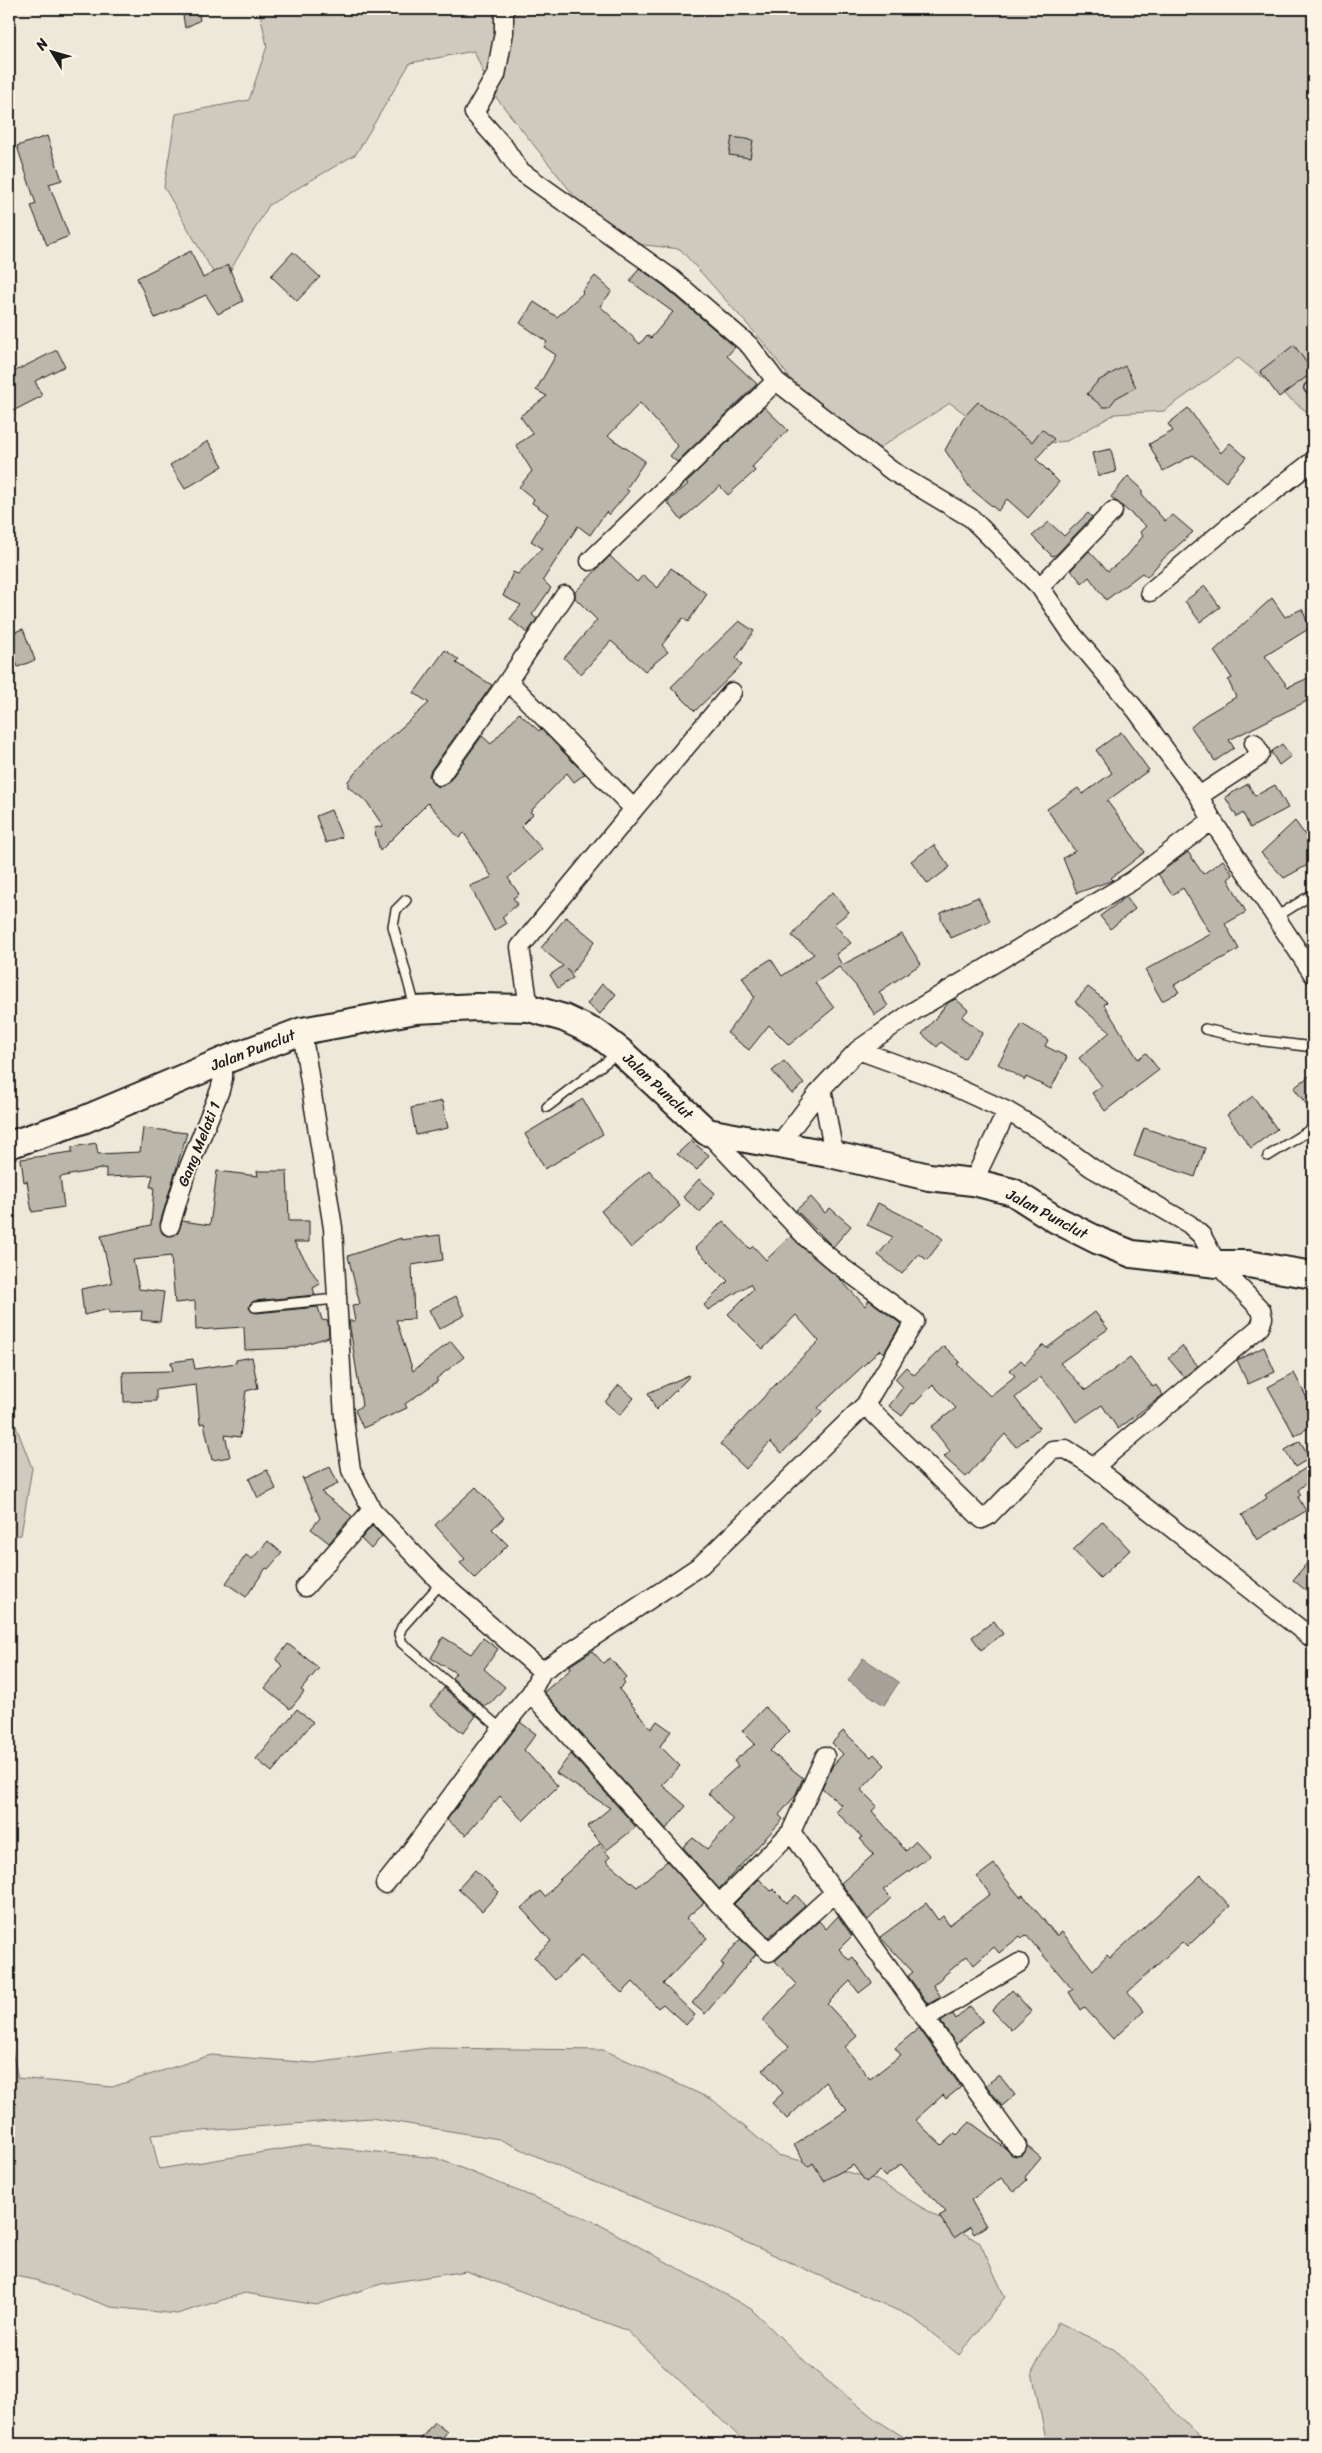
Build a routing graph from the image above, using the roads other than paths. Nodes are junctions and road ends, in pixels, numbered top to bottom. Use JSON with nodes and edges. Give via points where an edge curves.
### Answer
{"nodes":[{"id":1,"x":504,"y":9,"type":"edge"},
{"id":2,"x":776,"y":381,"type":"junction"},
{"id":3,"x":1313,"y":461,"type":"edge"},
{"id":4,"x":1112,"y":511,"type":"dead end"},
{"id":5,"x":590,"y":562,"type":"dead end"},
{"id":6,"x":1040,"y":587,"type":"junction"},
{"id":7,"x":1150,"y":592,"type":"dead end"},
{"id":8,"x":566,"y":595,"type":"dead end"},
{"id":9,"x":508,"y":681,"type":"junction"},
{"id":10,"x":732,"y":692,"type":"dead end"},
{"id":11,"x":1254,"y":743,"type":"dead end"},
{"id":12,"x":440,"y":776,"type":"dead end"},
{"id":13,"x":1199,"y":796,"type":"junction"},
{"id":14,"x":634,"y":809,"type":"junction"},
{"id":15,"x":1212,"y":820,"type":"junction"},
{"id":16,"x":1313,"y":894,"type":"edge"},
{"id":17,"x":406,"y":900,"type":"dead end"},
{"id":18,"x":1276,"y":917,"type":"junction"},
{"id":19,"x":1313,"y":974,"type":"edge"},
{"id":20,"x":529,"y":1008,"type":"junction"},
{"id":21,"x":416,"y":1010,"type":"junction"},
{"id":22,"x":1206,"y":1028,"type":"dead end"},
{"id":23,"x":302,"y":1031,"type":"junction"},
{"id":24,"x":1313,"y":1047,"type":"edge"},
{"id":25,"x":858,"y":1050,"type":"junction"},
{"id":26,"x":620,"y":1051,"type":"junction"},
{"id":27,"x":224,"y":1061,"type":"junction"},
{"id":28,"x":822,"y":1088,"type":"junction"},
{"id":29,"x":547,"y":1107,"type":"dead end"},
{"id":30,"x":1007,"y":1111,"type":"junction"},
{"id":31,"x":1313,"y":1128,"type":"edge"},
{"id":32,"x":707,"y":1132,"type":"junction"},
{"id":33,"x":9,"y":1145,"type":"edge"},
{"id":34,"x":778,"y":1146,"type":"junction"},
{"id":35,"x":834,"y":1156,"type":"junction"},
{"id":36,"x":1268,"y":1156,"type":"dead end"},
{"id":37,"x":973,"y":1182,"type":"junction"},
{"id":38,"x":170,"y":1226,"type":"dead end"},
{"id":39,"x":1217,"y":1264,"type":"junction"},
{"id":40,"x":1313,"y":1275,"type":"edge"},
{"id":41,"x":336,"y":1299,"type":"junction"},
{"id":42,"x":255,"y":1307,"type":"dead end"},
{"id":43,"x":865,"y":1405,"type":"junction"},
{"id":44,"x":1094,"y":1467,"type":"junction"},
{"id":45,"x":372,"y":1510,"type":"junction"},
{"id":46,"x":439,"y":1581,"type":"junction"},
{"id":47,"x":305,"y":1587,"type":"dead end"},
{"id":48,"x":1313,"y":1639,"type":"edge"},
{"id":49,"x":542,"y":1671,"type":"junction"},
{"id":50,"x":531,"y":1693,"type":"junction"},
{"id":51,"x":501,"y":1729,"type":"junction"},
{"id":52,"x":825,"y":1756,"type":"dead end"},
{"id":53,"x":791,"y":1832,"type":"junction"},
{"id":54,"x":385,"y":1884,"type":"dead end"},
{"id":55,"x":833,"y":1894,"type":"junction"},
{"id":56,"x":719,"y":1904,"type":"junction"},
{"id":57,"x":1019,"y":1963,"type":"dead end"},
{"id":58,"x":926,"y":2018,"type":"junction"},
{"id":59,"x":1017,"y":2146,"type":"dead end"}],
"edges":[{"from":1,"to":2,"type":"street","via":[[504,32],[496,75],[474,113],[504,146],[519,170],[671,278],[750,346]]},
{"from":2,"to":5,"type":"street"},
{"from":2,"to":6,"type":"street","via":[[892,471],[971,518]]},
{"from":3,"to":7,"type":"street"},
{"from":4,"to":6,"type":"street"},
{"from":6,"to":13,"type":"street","via":[[1072,634],[1136,710]]},
{"from":8,"to":9,"type":"street"},
{"from":9,"to":12,"type":"street"},
{"from":9,"to":14,"type":"street"},
{"from":10,"to":14,"type":"street"},
{"from":11,"to":13,"type":"street","via":[[1260,753],[1257,758]]},
{"from":13,"to":15,"type":"street"},
{"from":14,"to":20,"type":"street","via":[[520,947]]},
{"from":15,"to":18,"type":"street"},
{"from":15,"to":25,"type":"street","via":[[1132,881],[914,1011]]},
{"from":16,"to":18,"type":"lane"},
{"from":17,"to":21,"type":"lane","via":[[396,910],[392,926]]},
{"from":18,"to":19,"type":"street"},
{"from":20,"to":21,"type":"main road","name":"Jalan Punclut"},
{"from":20,"to":26,"type":"main road","name":"Jalan Punclut","via":[[564,1018],[598,1034]]},
{"from":21,"to":23,"type":"main road","name":"Jalan Punclut"},
{"from":22,"to":24,"type":"lane","via":[[1247,1039]]},
{"from":23,"to":27,"type":"main road","name":"Jalan Punclut"},
{"from":23,"to":41,"type":"street","via":[[333,1228]]},
{"from":25,"to":28,"type":"street"},
{"from":25,"to":30,"type":"street","via":[[935,1078]]},
{"from":26,"to":29,"type":"lane"},
{"from":26,"to":32,"type":"main road","name":"Jalan Punclut"},
{"from":27,"to":33,"type":"main road","name":"Jalan Punclut","via":[[92,1116]]},
{"from":27,"to":38,"type":"street","name":"Gang Melati 1","via":[[220,1090],[184,1179]]},
{"from":28,"to":34,"type":"street"},
{"from":28,"to":35,"type":"street"},
{"from":30,"to":37,"type":"street"},
{"from":30,"to":39,"type":"street","via":[[1092,1168],[1189,1224],[1202,1236]]},
{"from":31,"to":36,"type":"lane"},
{"from":32,"to":34,"type":"main road","name":"Jalan Punclut"},
{"from":32,"to":43,"type":"street","via":[[808,1239],[915,1321]]},
{"from":34,"to":35,"type":"main road","name":"Jalan Punclut"},
{"from":35,"to":37,"type":"main road","name":"Jalan Punclut","via":[[930,1177]]},
{"from":37,"to":39,"type":"main road","name":"Jalan Punclut","via":[[1013,1192],[1055,1219],[1132,1254]]},
{"from":39,"to":40,"type":"main road","name":"Jalan Punclut","via":[[1248,1264]]},
{"from":39,"to":44,"type":"street","via":[[1261,1310],[1260,1327]]},
{"from":41,"to":42,"type":"lane"},
{"from":41,"to":45,"type":"street","via":[[351,1470]]},
{"from":43,"to":44,"type":"street","via":[[982,1519],[1052,1450],[1066,1449]]},
{"from":43,"to":49,"type":"street","via":[[701,1565]]},
{"from":44,"to":48,"type":"street"},
{"from":45,"to":46,"type":"street"},
{"from":45,"to":47,"type":"street"},
{"from":46,"to":49,"type":"street"},
{"from":46,"to":51,"type":"lane","via":[[435,1590],[402,1627],[399,1634],[402,1643]]},
{"from":49,"to":50,"type":"street"},
{"from":50,"to":51,"type":"street"},
{"from":50,"to":56,"type":"street"},
{"from":51,"to":54,"type":"street"},
{"from":52,"to":53,"type":"street"},
{"from":53,"to":55,"type":"street"},
{"from":53,"to":56,"type":"street"},
{"from":55,"to":56,"type":"street","via":[[768,1952]]},
{"from":55,"to":58,"type":"street"},
{"from":57,"to":58,"type":"street"},
{"from":58,"to":59,"type":"street"}]}
